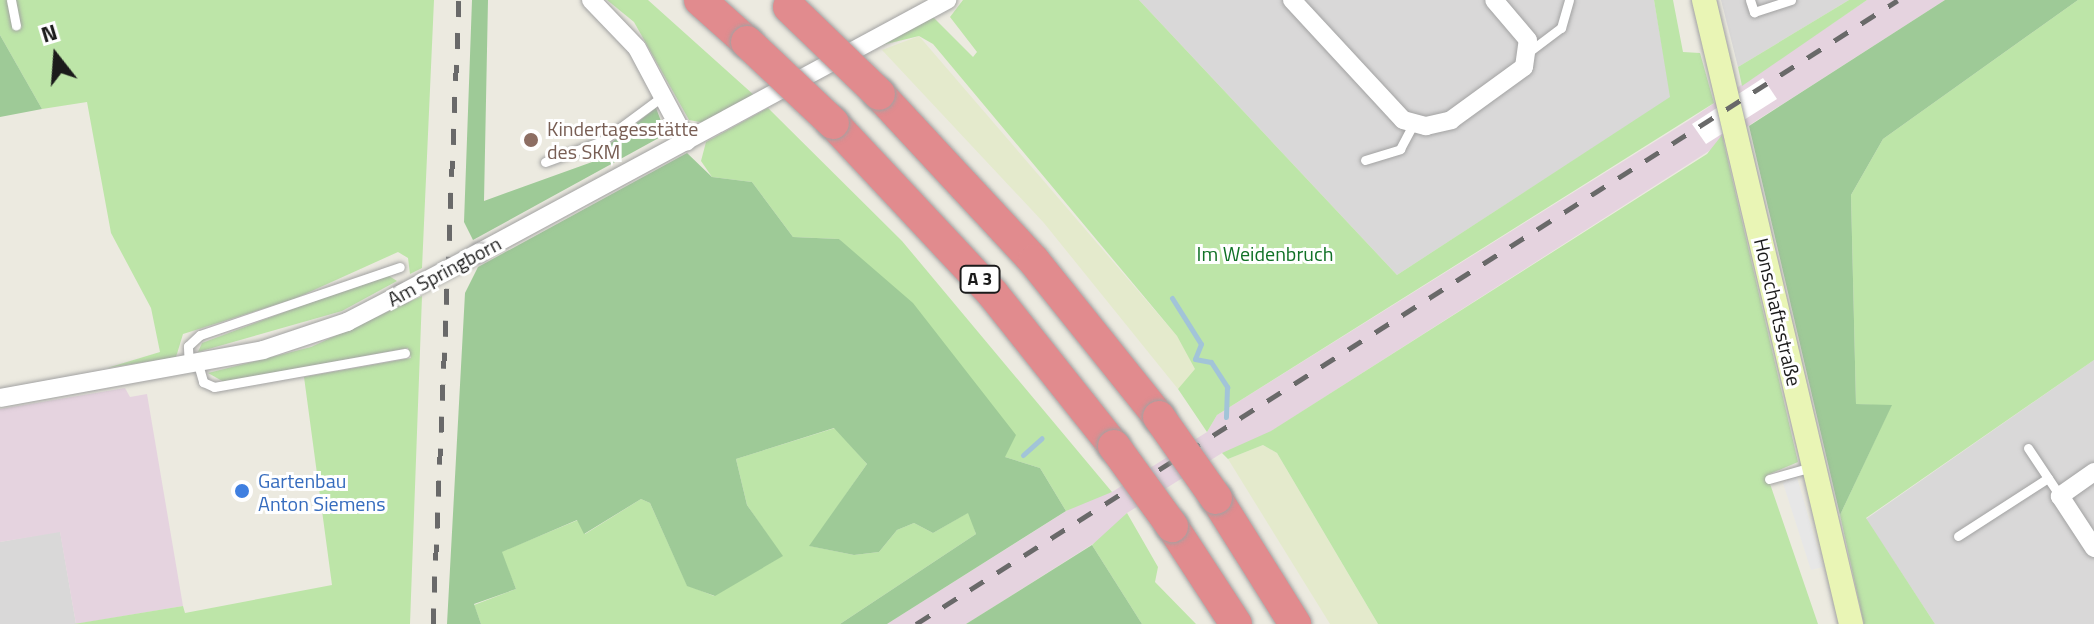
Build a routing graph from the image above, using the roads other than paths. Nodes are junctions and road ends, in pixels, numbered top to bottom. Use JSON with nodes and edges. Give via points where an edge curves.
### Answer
{"nodes":[{"id":1,"x":11,"y":0,"type":"edge"},
{"id":2,"x":591,"y":0,"type":"edge"},
{"id":3,"x":700,"y":0,"type":"edge"},
{"id":4,"x":1292,"y":0,"type":"edge"},
{"id":5,"x":1494,"y":0,"type":"edge"},
{"id":6,"x":1569,"y":0,"type":"edge"},
{"id":7,"x":1704,"y":0,"type":"edge"},
{"id":8,"x":1750,"y":0,"type":"edge"},
{"id":9,"x":1791,"y":0,"type":"edge"},
{"id":10,"x":940,"y":2,"type":"edge"},
{"id":11,"x":785,"y":4,"type":"edge"},
{"id":12,"x":16,"y":26,"type":"dead end"},
{"id":13,"x":1530,"y":51,"type":"junction"},
{"id":14,"x":663,"y":96,"type":"junction"},
{"id":15,"x":1413,"y":125,"type":"junction"},
{"id":16,"x":687,"y":142,"type":"junction"},
{"id":17,"x":1365,"y":160,"type":"dead end"},
{"id":18,"x":545,"y":162,"type":"dead end"},
{"id":19,"x":400,"y":267,"type":"dead end"},
{"id":20,"x":405,"y":353,"type":"dead end"},
{"id":21,"x":194,"y":366,"type":"junction"},
{"id":22,"x":0,"y":398,"type":"edge"},
{"id":23,"x":2028,"y":448,"type":"dead end"},
{"id":24,"x":1814,"y":467,"type":"junction"},
{"id":25,"x":2094,"y":472,"type":"edge"},
{"id":26,"x":2048,"y":478,"type":"junction"},
{"id":27,"x":1769,"y":479,"type":"dead end"},
{"id":28,"x":2060,"y":496,"type":"junction"},
{"id":29,"x":1958,"y":536,"type":"dead end"},
{"id":30,"x":2094,"y":548,"type":"edge"},
{"id":31,"x":1236,"y":624,"type":"edge"},
{"id":32,"x":1295,"y":624,"type":"edge"},
{"id":33,"x":1851,"y":624,"type":"edge"}],
"edges":[{"from":1,"to":12,"type":"lane"},
{"from":2,"to":14,"type":"street","via":[[624,29]]},
{"from":3,"to":31,"type":"highway","number":"A 3","bridge":true,"via":[[833,123],[983,283],[1114,446]]},
{"from":4,"to":15,"type":"street"},
{"from":5,"to":13,"type":"street"},
{"from":6,"to":13,"type":"lane","via":[[1561,28]]},
{"from":7,"to":24,"type":"street","name":"Honschaftsstraße"},
{"from":8,"to":9,"type":"lane","via":[[1754,12]]},
{"from":10,"to":16,"type":"street","name":"Am Springborn"},
{"from":11,"to":32,"type":"highway","number":"A 3","bridge":true,"via":[[879,94],[1034,261],[1159,417]]},
{"from":13,"to":15,"type":"street","via":[[1509,82],[1451,120]]},
{"from":14,"to":16,"type":"street"},
{"from":14,"to":18,"type":"lane","via":[[602,141]]},
{"from":15,"to":17,"type":"lane","via":[[1400,149]]},
{"from":16,"to":21,"type":"street","name":"Am Springborn","bridge":true,"via":[[308,338]]},
{"from":19,"to":21,"type":"lane","name":"Am Springborn","via":[[200,335],[188,346]]},
{"from":20,"to":21,"type":"lane","via":[[214,387],[203,382]]},
{"from":21,"to":22,"type":"street","name":"Am Springborn"},
{"from":23,"to":26,"type":"lane"},
{"from":24,"to":27,"type":"lane"},
{"from":24,"to":33,"type":"street","name":"Honschaftsstraße"},
{"from":25,"to":28,"type":"street"},
{"from":26,"to":28,"type":"lane"},
{"from":26,"to":29,"type":"lane"},
{"from":28,"to":30,"type":"street"}]}
